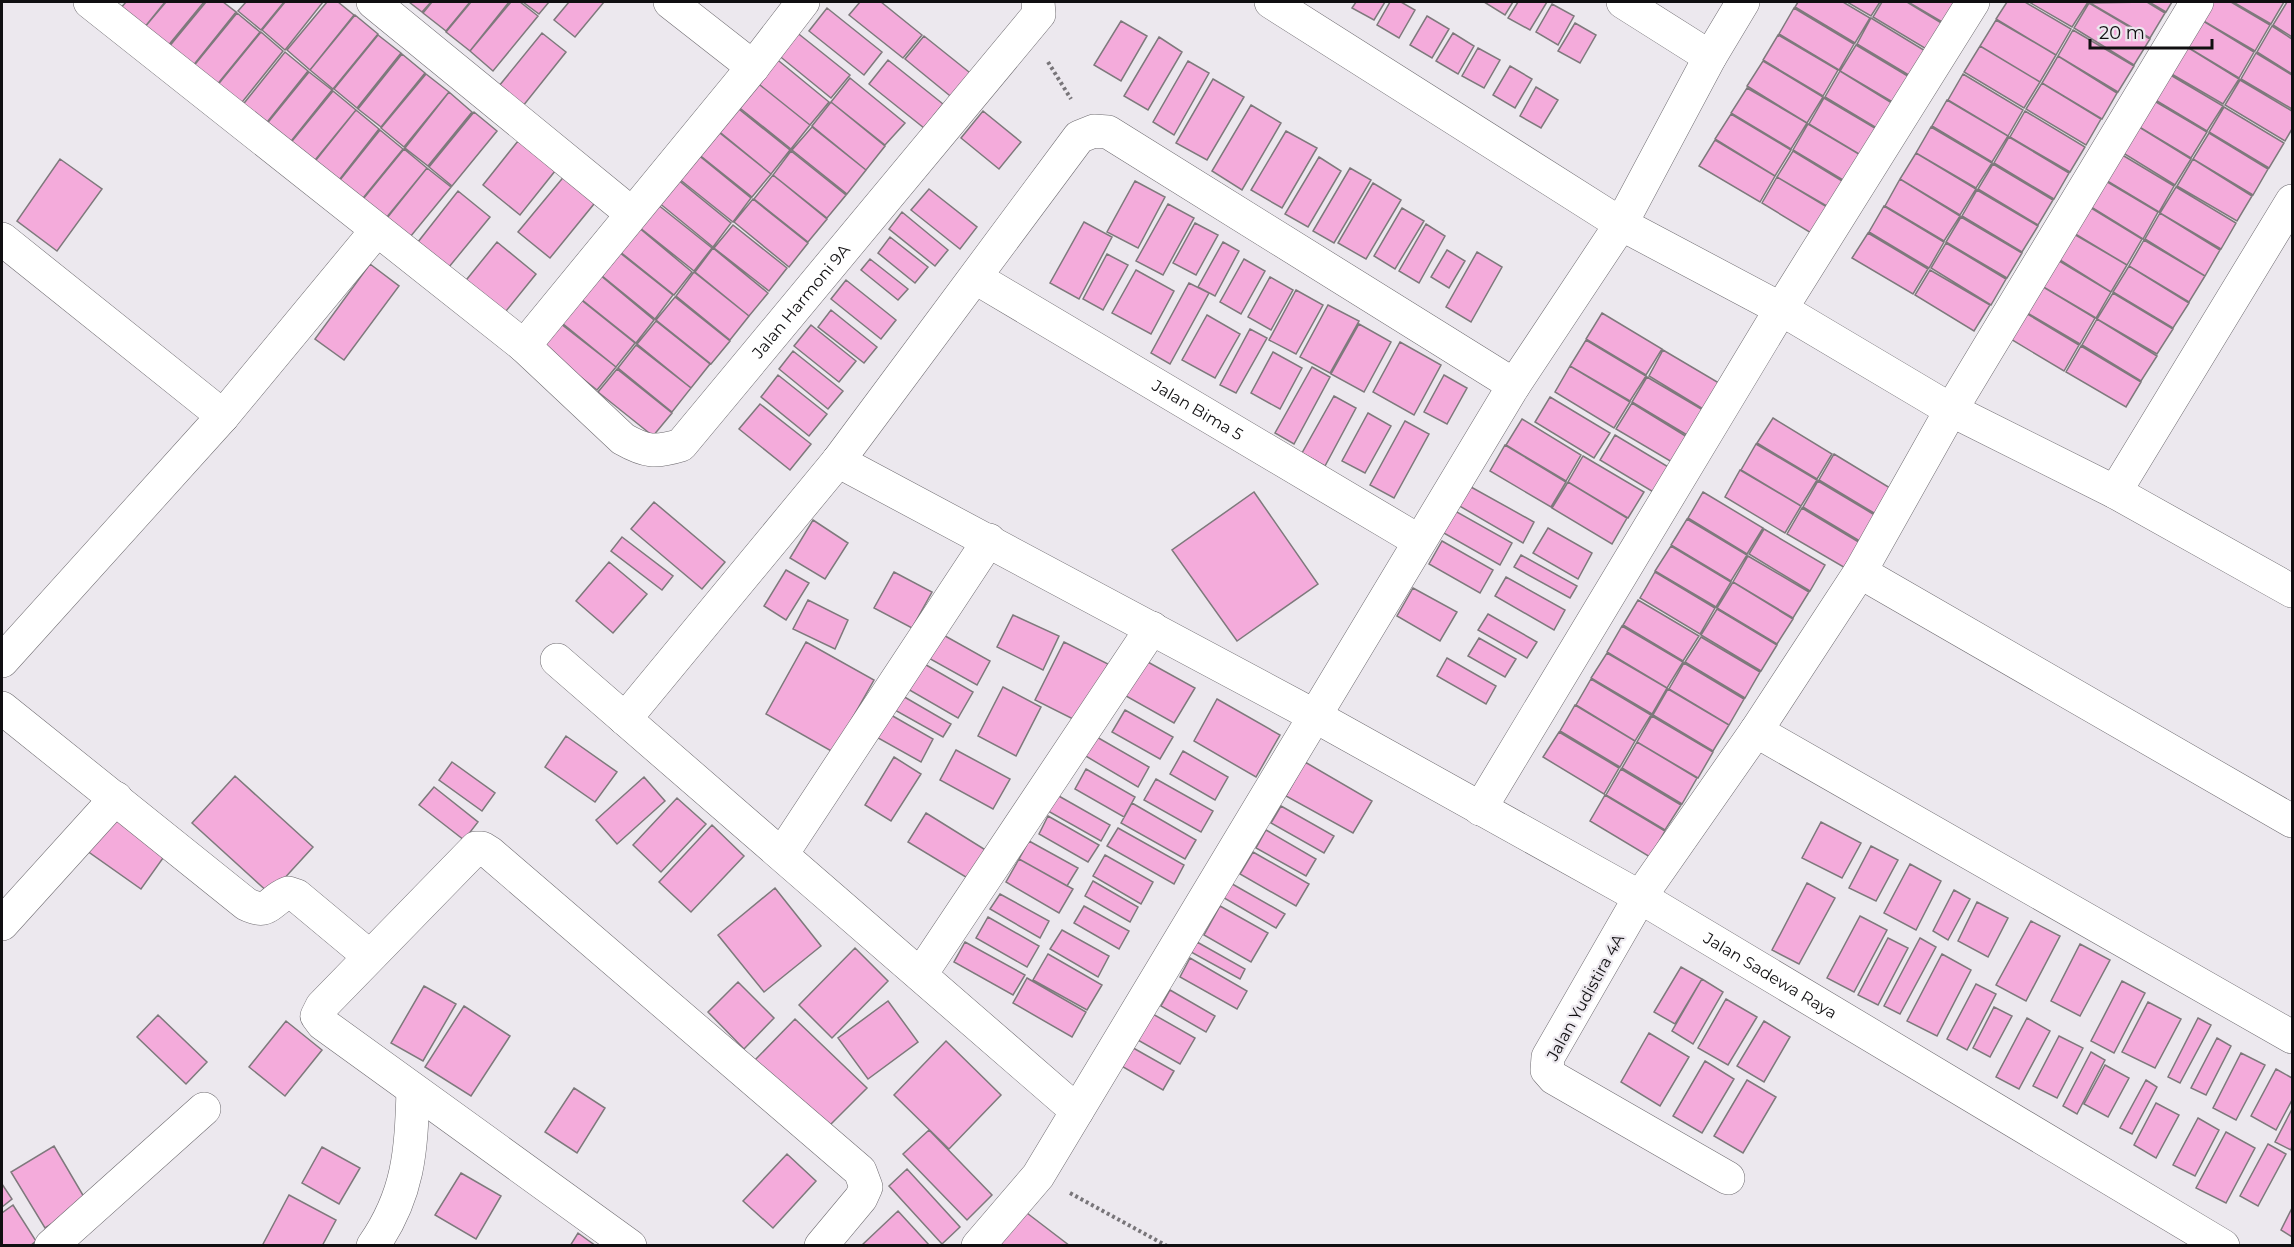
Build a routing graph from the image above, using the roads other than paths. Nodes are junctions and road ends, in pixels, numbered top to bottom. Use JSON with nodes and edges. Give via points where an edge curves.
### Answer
{"nodes":[{"id":1,"x":90,"y":2,"type":"edge"},
{"id":2,"x":373,"y":2,"type":"edge"},
{"id":3,"x":670,"y":2,"type":"edge"},
{"id":4,"x":803,"y":2,"type":"edge"},
{"id":5,"x":1271,"y":2,"type":"edge"},
{"id":6,"x":1623,"y":2,"type":"edge"},
{"id":7,"x":1743,"y":2,"type":"edge"},
{"id":8,"x":1973,"y":2,"type":"edge"},
{"id":9,"x":2197,"y":2,"type":"edge"},
{"id":10,"x":1038,"y":8,"type":"edge"},
{"id":11,"x":1710,"y":57,"type":"junction"},
{"id":12,"x":753,"y":67,"type":"junction"},
{"id":13,"x":2292,"y":201,"type":"edge"},
{"id":14,"x":631,"y":213,"type":"junction"},
{"id":15,"x":1621,"y":224,"type":"junction"},
{"id":16,"x":372,"y":236,"type":"dead end"},
{"id":17,"x":2,"y":239,"type":"edge"},
{"id":18,"x":976,"y":278,"type":"junction"},
{"id":19,"x":1781,"y":309,"type":"junction"},
{"id":20,"x":524,"y":346,"type":"junction"},
{"id":21,"x":1514,"y":385,"type":"junction"},
{"id":22,"x":1951,"y":410,"type":"junction"},
{"id":23,"x":224,"y":416,"type":"junction"},
{"id":24,"x":838,"y":461,"type":"junction"},
{"id":25,"x":2115,"y":492,"type":"junction"},
{"id":26,"x":989,"y":540,"type":"junction"},
{"id":27,"x":1419,"y":542,"type":"junction"},
{"id":28,"x":1860,"y":572,"type":"junction"},
{"id":29,"x":2290,"y":584,"type":"edge"},
{"id":30,"x":1152,"y":628,"type":"junction"},
{"id":31,"x":557,"y":660,"type":"dead end"},
{"id":32,"x":2,"y":661,"type":"edge"},
{"id":33,"x":2,"y":708,"type":"edge"},
{"id":34,"x":1313,"y":715,"type":"junction"},
{"id":35,"x":625,"y":719,"type":"junction"},
{"id":36,"x":1756,"y":731,"type":"junction"},
{"id":37,"x":116,"y":798,"type":"junction"},
{"id":38,"x":1480,"y":809,"type":"junction"},
{"id":39,"x":2292,"y":821,"type":"edge"},
{"id":40,"x":782,"y":854,"type":"junction"},
{"id":41,"x":1640,"y":897,"type":"junction"},
{"id":42,"x":2,"y":924,"type":"edge"},
{"id":43,"x":369,"y":956,"type":"junction"},
{"id":44,"x":921,"y":974,"type":"junction"},
{"id":45,"x":2292,"y":1037,"type":"edge"},
{"id":46,"x":413,"y":1091,"type":"junction"},
{"id":47,"x":204,"y":1109,"type":"dead end"},
{"id":48,"x":1077,"y":1111,"type":"junction"},
{"id":49,"x":1728,"y":1178,"type":"dead end"},
{"id":50,"x":51,"y":1245,"type":"edge"},
{"id":51,"x":373,"y":1245,"type":"edge"},
{"id":52,"x":630,"y":1245,"type":"edge"},
{"id":53,"x":822,"y":1245,"type":"edge"},
{"id":54,"x":978,"y":1245,"type":"edge"},
{"id":55,"x":2223,"y":1245,"type":"edge"}],
"edges":[{"from":1,"to":20,"type":"street","name":"Jalan Harmoni 9A"},
{"from":2,"to":14,"type":"street"},
{"from":3,"to":12,"type":"street"},
{"from":4,"to":12,"type":"street"},
{"from":5,"to":15,"type":"street"},
{"from":6,"to":11,"type":"street"},
{"from":7,"to":11,"type":"street"},
{"from":8,"to":19,"type":"street"},
{"from":9,"to":22,"type":"street"},
{"from":10,"to":20,"type":"street","name":"Jalan Harmoni 9A","via":[[681,446],[662,451],[642,450],[623,439]]},
{"from":11,"to":15,"type":"street"},
{"from":12,"to":14,"type":"street"},
{"from":13,"to":25,"type":"street"},
{"from":14,"to":20,"type":"street"},
{"from":15,"to":19,"type":"street"},
{"from":15,"to":21,"type":"street"},
{"from":16,"to":23,"type":"street"},
{"from":17,"to":23,"type":"street"},
{"from":18,"to":21,"type":"street","via":[[1079,137],[1094,131],[1108,132]]},
{"from":18,"to":24,"type":"street"},
{"from":18,"to":27,"type":"street","name":"Jalan Bima 5"},
{"from":19,"to":22,"type":"street"},
{"from":19,"to":38,"type":"street"},
{"from":21,"to":27,"type":"street"},
{"from":22,"to":25,"type":"street"},
{"from":22,"to":28,"type":"street"},
{"from":23,"to":32,"type":"street"},
{"from":24,"to":26,"type":"street","name":"Jalan Sadewa Raya"},
{"from":24,"to":35,"type":"street"},
{"from":25,"to":29,"type":"street"},
{"from":26,"to":30,"type":"street","name":"Jalan Sadewa Raya"},
{"from":26,"to":40,"type":"street"},
{"from":27,"to":34,"type":"street"},
{"from":28,"to":36,"type":"street"},
{"from":28,"to":39,"type":"street"},
{"from":30,"to":34,"type":"street","name":"Jalan Sadewa Raya"},
{"from":30,"to":44,"type":"street"},
{"from":31,"to":35,"type":"street"},
{"from":33,"to":37,"type":"street"},
{"from":34,"to":38,"type":"street","name":"Jalan Sadewa Raya"},
{"from":34,"to":48,"type":"street"},
{"from":35,"to":40,"type":"street"},
{"from":36,"to":41,"type":"street"},
{"from":36,"to":45,"type":"street"},
{"from":37,"to":42,"type":"street"},
{"from":37,"to":43,"type":"street","via":[[246,904],[268,908],[288,893]]},
{"from":38,"to":41,"type":"street","name":"Jalan Sadewa Raya"},
{"from":40,"to":44,"type":"street"},
{"from":41,"to":49,"type":"street","name":"Jalan Yudistira 4A","via":[[1548,1057],[1547,1070],[1554,1078]]},
{"from":41,"to":55,"type":"street","name":"Jalan Sadewa Raya"},
{"from":43,"to":46,"type":"street","via":[[317,1016]]},
{"from":43,"to":53,"type":"street","via":[[470,852],[486,849],[860,1171],[866,1187],[861,1198]]},
{"from":44,"to":48,"type":"street"},
{"from":46,"to":51,"type":"street","via":[[404,1189]]},
{"from":46,"to":52,"type":"street"},
{"from":47,"to":50,"type":"street"},
{"from":48,"to":54,"type":"street","via":[[1038,1176]]}]}
